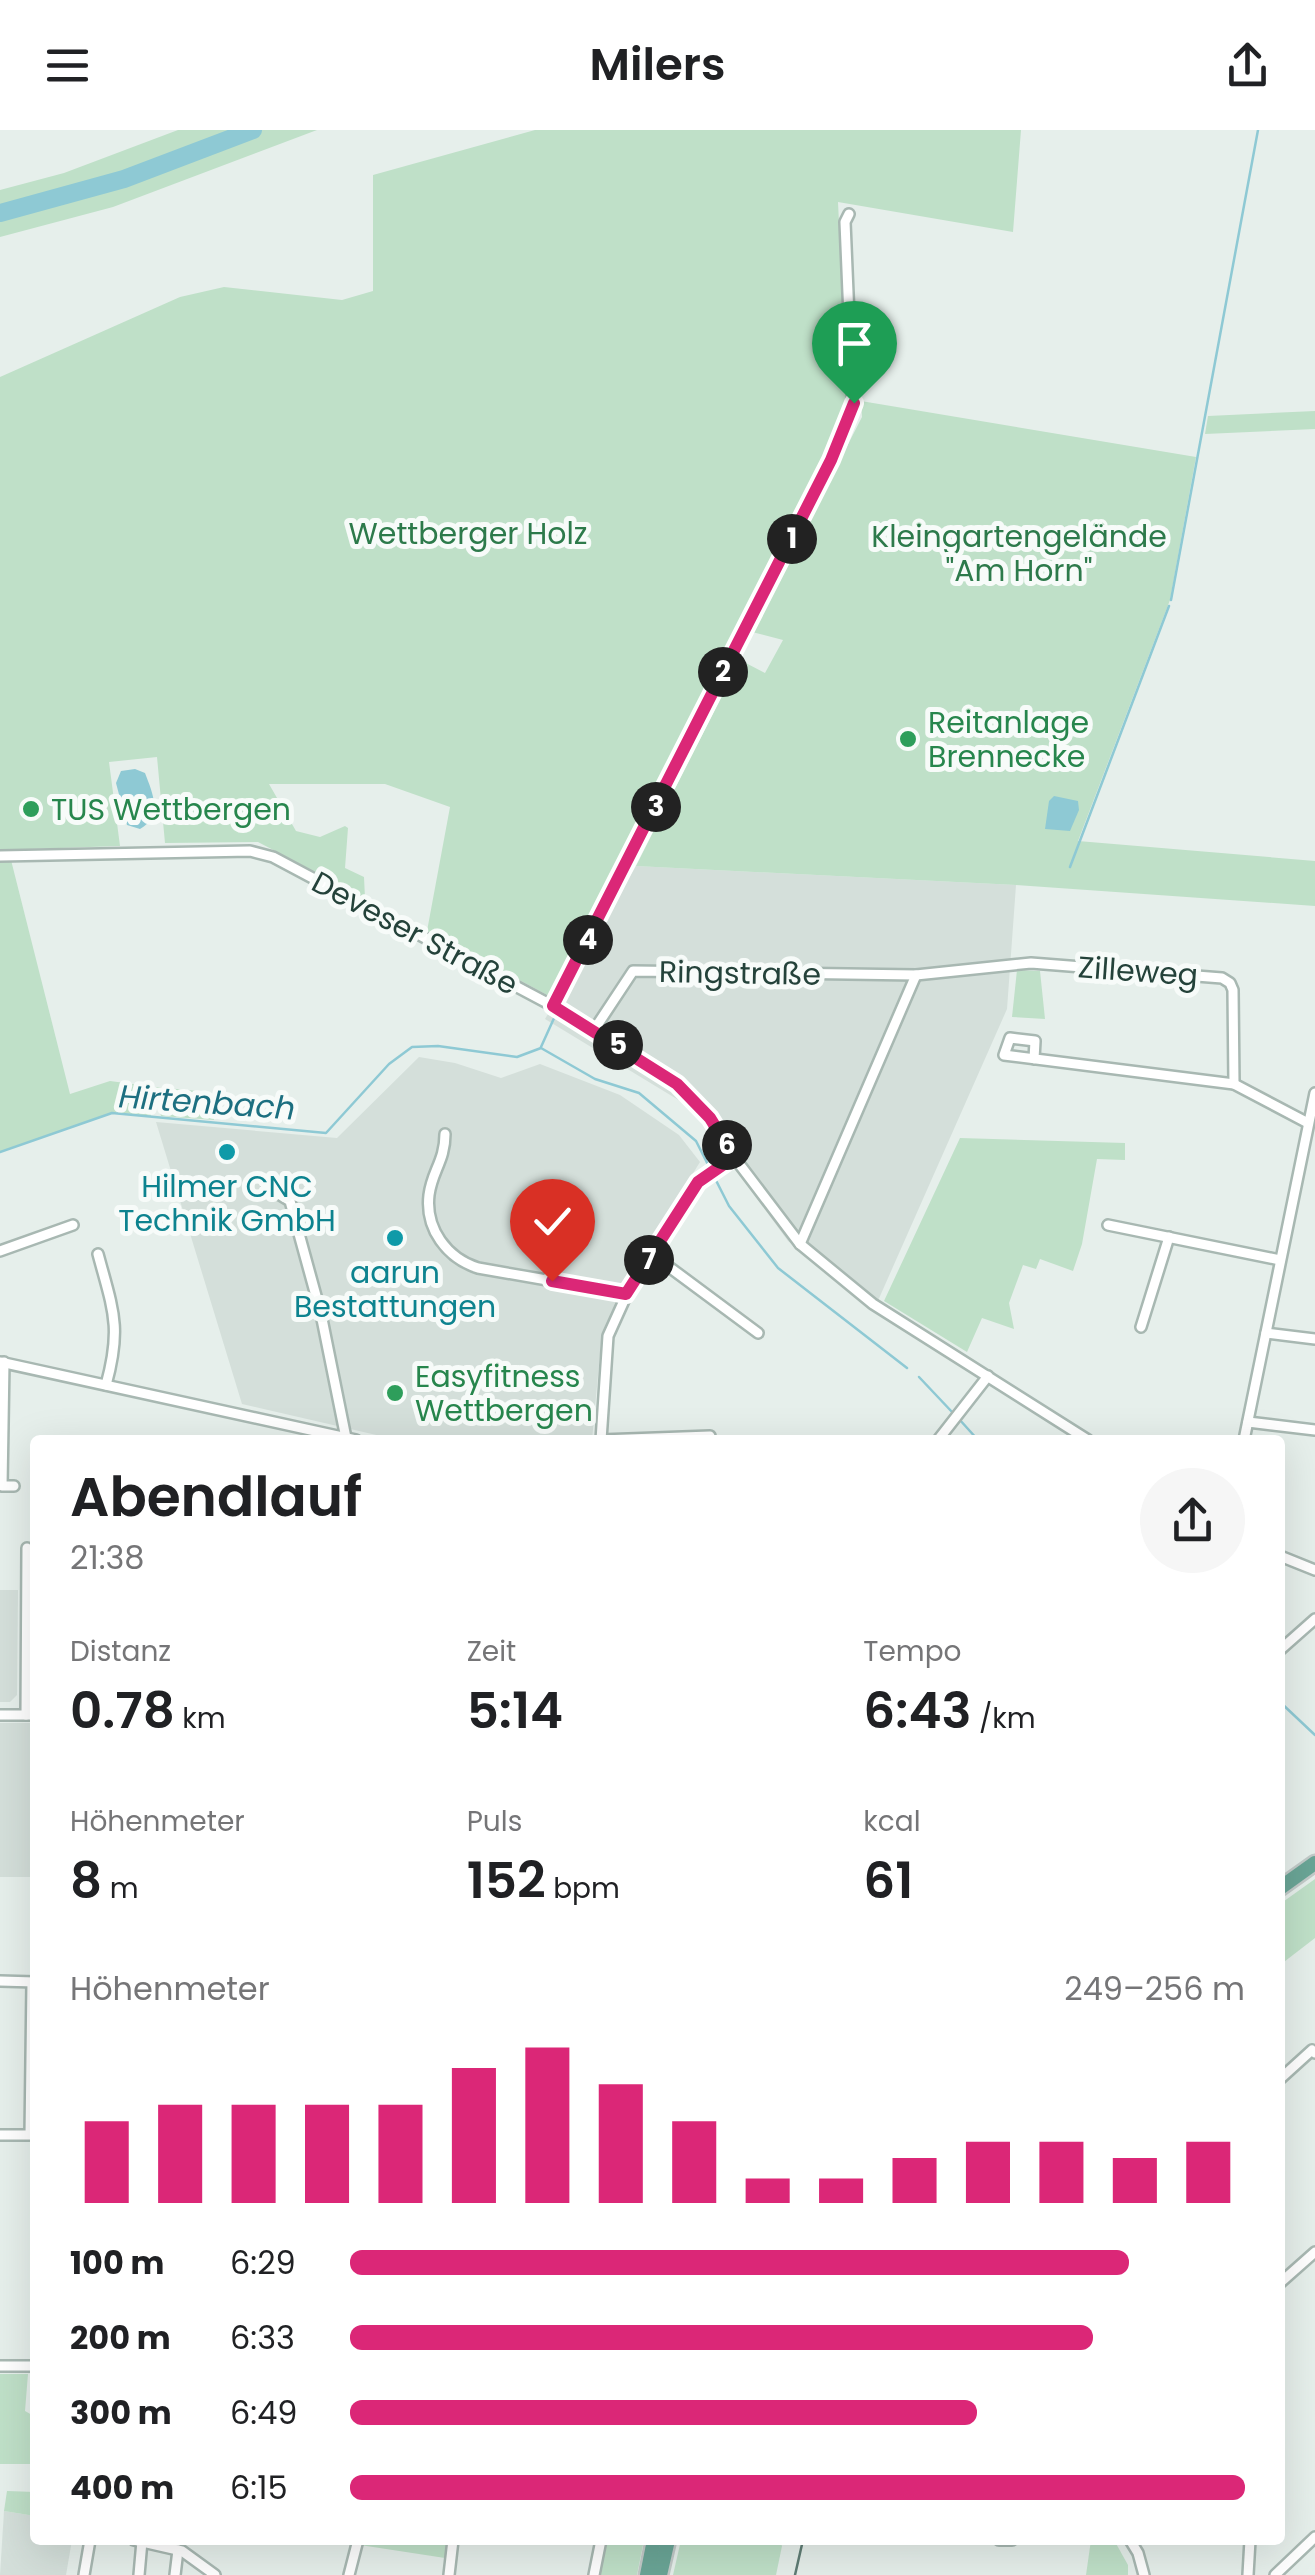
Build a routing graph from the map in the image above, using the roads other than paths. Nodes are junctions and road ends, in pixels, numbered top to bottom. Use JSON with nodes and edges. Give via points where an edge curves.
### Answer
{"nodes":[{"id":1,"x":849,"y":214,"type":"dead end"},
{"id":2,"x":0,"y":856,"type":"edge"},
{"id":3,"x":1002,"y":965,"type":"joint"},
{"id":4,"x":916,"y":975,"type":"junction"},
{"id":5,"x":553,"y":1006,"type":"junction"},
{"id":6,"x":594,"y":1030,"type":"junction"},
{"id":7,"x":1034,"y":1059,"type":"dead end"},
{"id":8,"x":1234,"y":1084,"type":"junction"},
{"id":9,"x":1315,"y":1092,"type":"edge"},
{"id":10,"x":1308,"y":1123,"type":"junction"},
{"id":11,"x":445,"y":1134,"type":"dead end"},
{"id":12,"x":734,"y":1157,"type":"junction"},
{"id":13,"x":1301,"y":1159,"type":"junction"},
{"id":14,"x":1315,"y":1160,"type":"edge"},
{"id":15,"x":267,"y":1187,"type":"dead end"},
{"id":16,"x":1108,"y":1224,"type":"dead end"},
{"id":17,"x":73,"y":1225,"type":"dead end"},
{"id":18,"x":1169,"y":1237,"type":"junction"},
{"id":19,"x":800,"y":1244,"type":"junction"},
{"id":20,"x":0,"y":1251,"type":"edge"},
{"id":21,"x":98,"y":1254,"type":"dead end"},
{"id":22,"x":653,"y":1254,"type":"junction"},
{"id":23,"x":1280,"y":1260,"type":"junction"},
{"id":24,"x":626,"y":1294,"type":"junction"},
{"id":25,"x":1141,"y":1327,"type":"dead end"},
{"id":26,"x":758,"y":1333,"type":"dead end"},
{"id":27,"x":1266,"y":1333,"type":"junction"},
{"id":28,"x":1315,"y":1340,"type":"edge"},
{"id":29,"x":2,"y":1362,"type":"edge"},
{"id":30,"x":988,"y":1376,"type":"junction"},
{"id":31,"x":106,"y":1385,"type":"junction"},
{"id":32,"x":1248,"y":1422,"type":"junction"},
{"id":33,"x":1315,"y":1430,"type":"edge"},
{"id":34,"x":333,"y":1435,"type":"edge"},
{"id":35,"x":350,"y":1435,"type":"edge"},
{"id":36,"x":601,"y":1435,"type":"edge"},
{"id":37,"x":942,"y":1435,"type":"edge"},
{"id":38,"x":1080,"y":1435,"type":"edge"},
{"id":39,"x":1245,"y":1435,"type":"edge"},
{"id":40,"x":14,"y":1486,"type":"dead end"},
{"id":41,"x":27,"y":1548,"type":"dead end"},
{"id":42,"x":1285,"y":1558,"type":"edge"},
{"id":43,"x":1315,"y":1570,"type":"edge"},
{"id":44,"x":1315,"y":1619,"type":"edge"},
{"id":45,"x":1285,"y":1646,"type":"edge"},
{"id":46,"x":30,"y":1673,"type":"edge"},
{"id":47,"x":0,"y":1714,"type":"edge"},
{"id":48,"x":30,"y":1715,"type":"edge"},
{"id":49,"x":1315,"y":1863,"type":"edge"},
{"id":50,"x":1285,"y":1884,"type":"edge"},
{"id":51,"x":0,"y":1981,"type":"edge"},
{"id":52,"x":30,"y":1982,"type":"edge"},
{"id":53,"x":1315,"y":2053,"type":"edge"},
{"id":54,"x":1285,"y":2074,"type":"edge"},
{"id":55,"x":0,"y":2135,"type":"edge"},
{"id":56,"x":30,"y":2135,"type":"edge"},
{"id":57,"x":1315,"y":2252,"type":"edge"},
{"id":58,"x":1285,"y":2279,"type":"edge"},
{"id":59,"x":0,"y":2366,"type":"edge"},
{"id":60,"x":30,"y":2366,"type":"edge"},
{"id":61,"x":1315,"y":2537,"type":"edge"},
{"id":62,"x":89,"y":2545,"type":"edge"},
{"id":63,"x":142,"y":2545,"type":"edge"},
{"id":64,"x":158,"y":2545,"type":"edge"},
{"id":65,"x":357,"y":2545,"type":"edge"},
{"id":66,"x":453,"y":2545,"type":"edge"},
{"id":67,"x":600,"y":2545,"type":"edge"},
{"id":68,"x":653,"y":2545,"type":"edge"},
{"id":69,"x":667,"y":2545,"type":"edge"},
{"id":70,"x":1133,"y":2545,"type":"edge"},
{"id":71,"x":1250,"y":2545,"type":"edge"},
{"id":72,"x":178,"y":2550,"type":"junction"},
{"id":73,"x":84,"y":2575,"type":"edge"},
{"id":74,"x":139,"y":2575,"type":"edge"},
{"id":75,"x":175,"y":2575,"type":"edge"},
{"id":76,"x":215,"y":2575,"type":"edge"},
{"id":77,"x":349,"y":2575,"type":"edge"},
{"id":78,"x":448,"y":2575,"type":"edge"},
{"id":79,"x":594,"y":2575,"type":"edge"},
{"id":80,"x":647,"y":2575,"type":"edge"},
{"id":81,"x":660,"y":2575,"type":"edge"},
{"id":82,"x":1144,"y":2575,"type":"edge"},
{"id":83,"x":1248,"y":2575,"type":"edge"},
{"id":84,"x":1275,"y":2575,"type":"edge"}],
"edges":[{"from":1,"to":5,"type":"street","via":[[852,412]]},
{"from":2,"to":5,"type":"street","name":"Deveser Straße","via":[[250,851]]},
{"from":3,"to":4,"type":"street","name":"Ringstraße"},
{"from":3,"to":8,"type":"street","name":"Zilleweg","via":[[1226,979],[1233,990]]},
{"from":4,"to":6,"type":"street","name":"Ringstraße","via":[[633,972]]},
{"from":4,"to":19,"type":"street"},
{"from":5,"to":6,"type":"street","name":"Deveser Straße"},
{"from":6,"to":12,"type":"street","name":"Deveser Straße","via":[[677,1084],[710,1118]]},
{"from":7,"to":8,"type":"street"},
{"from":8,"to":10,"type":"street"},
{"from":9,"to":10,"type":"street"},
{"from":10,"to":13,"type":"street"},
{"from":11,"to":24,"type":"street","via":[[429,1212],[449,1252],[478,1268]]},
{"from":12,"to":19,"type":"street","name":"Deveser Straße"},
{"from":12,"to":22,"type":"street","via":[[698,1182]]},
{"from":13,"to":14,"type":"street"},
{"from":13,"to":23,"type":"street"},
{"from":15,"to":35,"type":"street","via":[[290,1201]]},
{"from":16,"to":18,"type":"street"},
{"from":17,"to":20,"type":"street"},
{"from":18,"to":23,"type":"street"},
{"from":18,"to":25,"type":"street"},
{"from":19,"to":30,"type":"street","name":"Deveser Straße","via":[[863,1297]]},
{"from":21,"to":31,"type":"street","via":[[116,1322]]},
{"from":22,"to":24,"type":"street"},
{"from":22,"to":26,"type":"street"},
{"from":23,"to":27,"type":"street"},
{"from":24,"to":36,"type":"street","via":[[608,1336]]},
{"from":27,"to":28,"type":"street"},
{"from":27,"to":32,"type":"street"},
{"from":29,"to":31,"type":"street"},
{"from":29,"to":40,"type":"street","via":[[2,1486]]},
{"from":30,"to":37,"type":"street"},
{"from":30,"to":38,"type":"street","name":"Deveser Straße"},
{"from":31,"to":34,"type":"street"},
{"from":32,"to":33,"type":"street"},
{"from":32,"to":39,"type":"street"},
{"from":41,"to":46,"type":"street"},
{"from":42,"to":43,"type":"street"},
{"from":44,"to":45,"type":"street"},
{"from":47,"to":48,"type":"street"},
{"from":49,"to":50,"type":"main road"},
{"from":51,"to":52,"type":"street"},
{"from":53,"to":54,"type":"street"},
{"from":55,"to":56,"type":"street"},
{"from":57,"to":58,"type":"street"},
{"from":59,"to":60,"type":"street"},
{"from":61,"to":84,"type":"street"},
{"from":62,"to":73,"type":"street"},
{"from":63,"to":74,"type":"street"},
{"from":64,"to":72,"type":"street"},
{"from":65,"to":77,"type":"street"},
{"from":66,"to":78,"type":"street"},
{"from":67,"to":79,"type":"street"},
{"from":68,"to":80,"type":"main road"},
{"from":69,"to":81,"type":"main road"},
{"from":70,"to":82,"type":"street"},
{"from":71,"to":83,"type":"street"},
{"from":72,"to":75,"type":"street"},
{"from":72,"to":76,"type":"street"}]}
